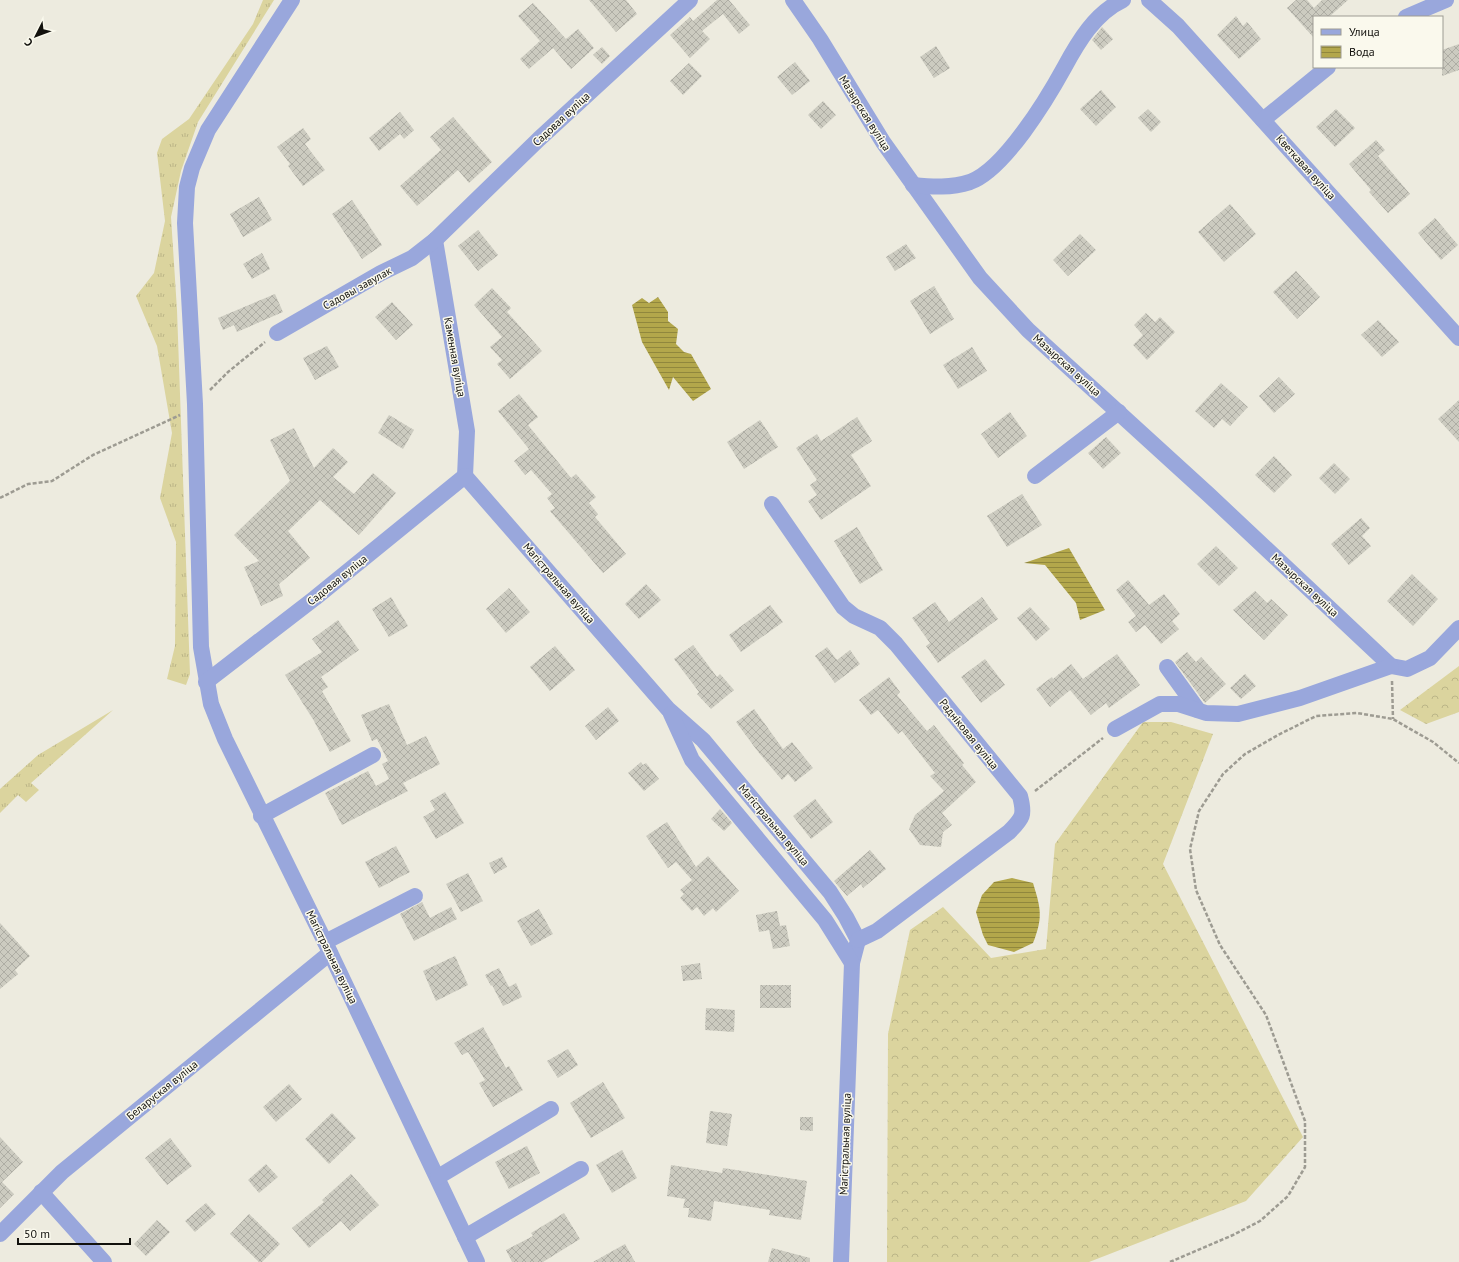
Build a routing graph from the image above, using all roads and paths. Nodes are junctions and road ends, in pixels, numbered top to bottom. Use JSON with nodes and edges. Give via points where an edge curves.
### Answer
{"nodes":[{"id":1,"x":292,"y":0,"type":"edge"},
{"id":2,"x":690,"y":0,"type":"edge"},
{"id":3,"x":793,"y":0,"type":"edge"},
{"id":4,"x":1123,"y":0,"type":"edge"},
{"id":5,"x":1149,"y":0,"type":"edge"},
{"id":6,"x":1446,"y":0,"type":"edge"},
{"id":7,"x":1408,"y":16,"type":"edge"},
{"id":8,"x":1327,"y":68,"type":"edge"},
{"id":9,"x":1264,"y":120,"type":"junction"},
{"id":10,"x":913,"y":185,"type":"junction"},
{"id":11,"x":435,"y":240,"type":"junction"},
{"id":12,"x":277,"y":333,"type":"joint"},
{"id":13,"x":1459,"y":338,"type":"edge"},
{"id":14,"x":194,"y":404,"type":"junction"},
{"id":15,"x":1119,"y":412,"type":"junction"},
{"id":16,"x":465,"y":476,"type":"junction"},
{"id":17,"x":1035,"y":476,"type":"dead end"},
{"id":18,"x":0,"y":498,"type":"edge"},
{"id":19,"x":772,"y":504,"type":"dead end"},
{"id":20,"x":1459,"y":628,"type":"edge"},
{"id":21,"x":1167,"y":667,"type":"dead end"},
{"id":22,"x":1399,"y":668,"type":"junction"},
{"id":23,"x":206,"y":682,"type":"junction"},
{"id":24,"x":668,"y":709,"type":"junction"},
{"id":25,"x":1198,"y":710,"type":"junction"},
{"id":26,"x":1393,"y":719,"type":"junction"},
{"id":27,"x":1115,"y":729,"type":"joint"},
{"id":28,"x":373,"y":755,"type":"dead end"},
{"id":29,"x":1459,"y":763,"type":"edge"},
{"id":30,"x":1021,"y":802,"type":"junction"},
{"id":31,"x":262,"y":816,"type":"junction"},
{"id":32,"x":415,"y":896,"type":"dead end"},
{"id":33,"x":858,"y":940,"type":"junction"},
{"id":34,"x":328,"y":948,"type":"junction"},
{"id":35,"x":852,"y":963,"type":"junction"},
{"id":36,"x":551,"y":1109,"type":"dead end"},
{"id":37,"x":581,"y":1169,"type":"dead end"},
{"id":38,"x":438,"y":1177,"type":"junction"},
{"id":39,"x":41,"y":1192,"type":"junction"},
{"id":40,"x":0,"y":1234,"type":"edge"},
{"id":41,"x":465,"y":1237,"type":"junction"},
{"id":42,"x":104,"y":1262,"type":"edge"},
{"id":43,"x":477,"y":1262,"type":"edge"},
{"id":44,"x":841,"y":1262,"type":"edge"},
{"id":45,"x":1170,"y":1262,"type":"edge"}],
"edges":[{"from":1,"to":14,"type":"street","name":"Магістральная вуліца","via":[[208,130],[187,187],[185,223]]},
{"from":2,"to":11,"type":"street","name":"Садовая вуліца","via":[[539,139]]},
{"from":3,"to":10,"type":"street","name":"Мазырская вуліца"},
{"from":4,"to":10,"type":"street","via":[[1114,4],[1091,25],[1032,122],[998,163],[972,181],[946,187]]},
{"from":5,"to":9,"type":"street","name":"Кветкавая вуліца","via":[[1178,26]]},
{"from":6,"to":7,"type":"street"},
{"from":8,"to":9,"type":"street"},
{"from":9,"to":13,"type":"street","name":"Кветкавая вуліца"},
{"from":10,"to":15,"type":"street","name":"Мазырская вуліца","via":[[980,278],[1028,330]]},
{"from":11,"to":12,"type":"street","name":"Садовы завулак","via":[[412,258]]},
{"from":11,"to":16,"type":"street","name":"Каменная вуліца","via":[[467,431]]},
{"from":12,"to":14,"type":"path","via":[[228,372]]},
{"from":14,"to":18,"type":"path","via":[[178,416],[93,455],[52,481],[28,484]]},
{"from":14,"to":23,"type":"street","name":"Магістральная вуліца","via":[[201,647]]},
{"from":15,"to":17,"type":"street"},
{"from":15,"to":22,"type":"street","name":"Мазырская вуліца"},
{"from":16,"to":23,"type":"street","name":"Садовая вуліца","via":[[315,598]]},
{"from":16,"to":24,"type":"street","name":"Магістральная вуліца"},
{"from":19,"to":30,"type":"street","name":"Радніковая вуліца","via":[[843,607],[854,616],[880,628],[896,644],[1020,796]]},
{"from":20,"to":22,"type":"street","via":[[1430,658]]},
{"from":21,"to":25,"type":"street"},
{"from":22,"to":25,"type":"street","via":[[1238,714],[1206,713]]},
{"from":22,"to":26,"type":"path"},
{"from":23,"to":31,"type":"street","name":"Магістральная вуліца","via":[[211,704],[225,739]]},
{"from":24,"to":33,"type":"street","name":"Магістральная вуліца","via":[[703,740],[824,886],[846,917]]},
{"from":24,"to":35,"type":"street","via":[[692,760],[825,920]]},
{"from":25,"to":27,"type":"street","via":[[1178,704],[1160,704]]},
{"from":26,"to":29,"type":"path","via":[[1433,742]]},
{"from":26,"to":45,"type":"path","via":[[1356,713],[1316,716],[1245,754],[1223,774],[1199,811],[1190,849],[1196,890],[1220,945],[1266,1015],[1304,1121],[1305,1167],[1288,1196],[1260,1221]]},
{"from":27,"to":30,"type":"path"},
{"from":28,"to":31,"type":"street"},
{"from":30,"to":33,"type":"street","via":[[1024,810],[1022,819],[1009,832],[877,931]]},
{"from":31,"to":34,"type":"street","name":"Магістральная вуліца"},
{"from":32,"to":34,"type":"street","name":"Беларуская вуліца"},
{"from":33,"to":35,"type":"street","name":"Магістральная вуліца"},
{"from":34,"to":38,"type":"street","name":"Магістральная вуліца"},
{"from":34,"to":39,"type":"street","name":"Беларуская вуліца"},
{"from":35,"to":44,"type":"street","name":"Магістральная вуліца"},
{"from":36,"to":38,"type":"street"},
{"from":37,"to":41,"type":"street"},
{"from":38,"to":41,"type":"street","name":"Магістральная вуліца"},
{"from":39,"to":40,"type":"street","name":"Беларуская вуліца"},
{"from":39,"to":42,"type":"street"},
{"from":41,"to":43,"type":"street","name":"Магістральная вуліца"}]}
